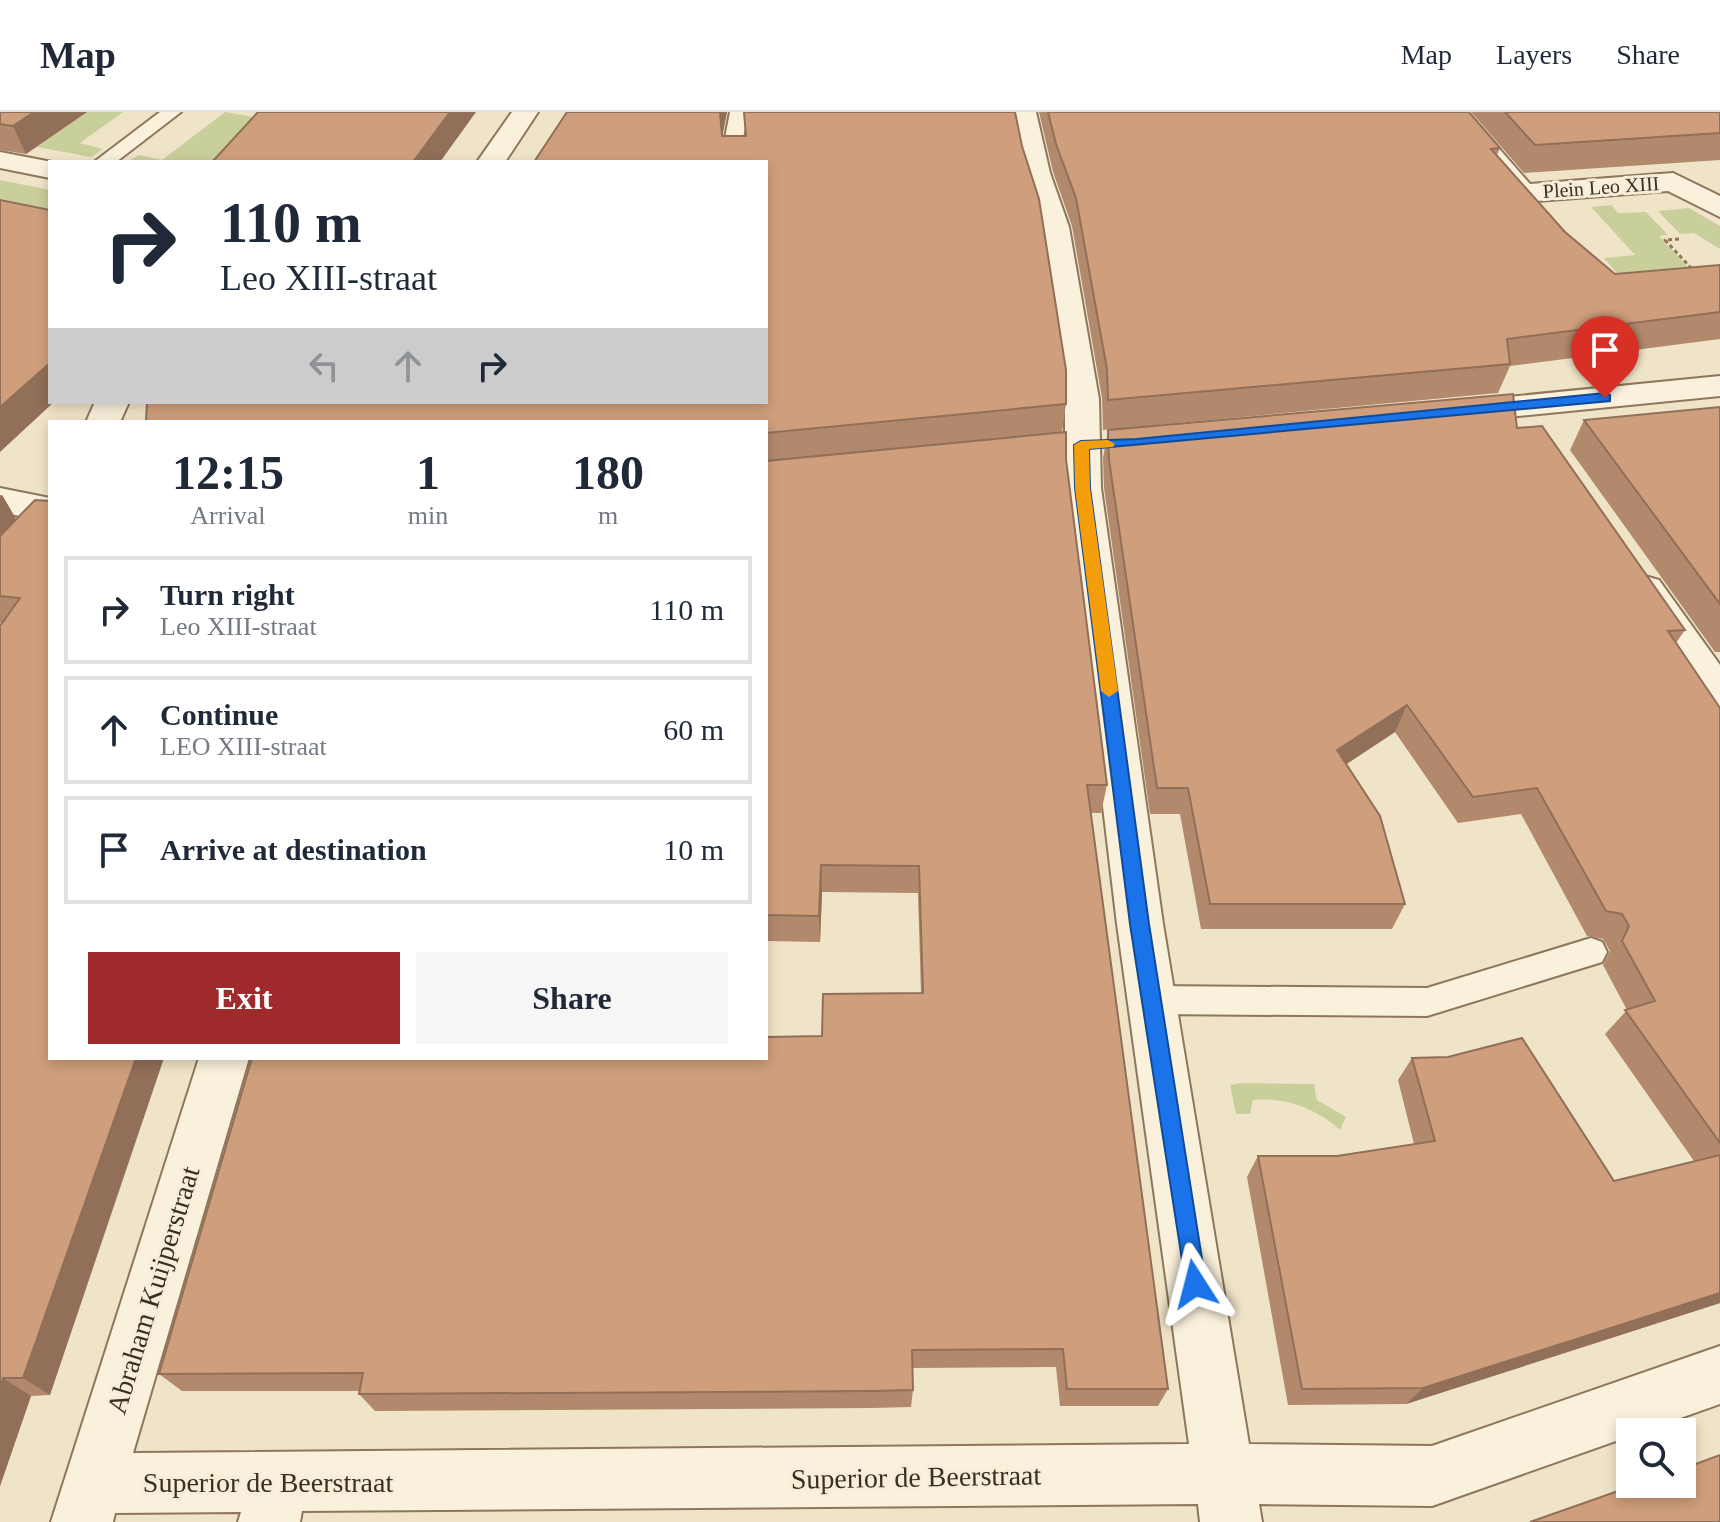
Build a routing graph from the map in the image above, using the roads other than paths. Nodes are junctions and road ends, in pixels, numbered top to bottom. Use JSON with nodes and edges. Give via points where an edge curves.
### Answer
{"nodes":[{"id":1,"x":172,"y":112,"type":"edge"},
{"id":2,"x":525,"y":112,"type":"edge"},
{"id":3,"x":739,"y":112,"type":"edge"},
{"id":4,"x":1023,"y":112,"type":"edge"},
{"id":5,"x":1453,"y":112,"type":"edge"},
{"id":6,"x":0,"y":160,"type":"edge"},
{"id":7,"x":107,"y":160,"type":"edge"},
{"id":8,"x":492,"y":160,"type":"edge"},
{"id":9,"x":736,"y":160,"type":"edge"},
{"id":10,"x":48,"y":170,"type":"edge"},
{"id":11,"x":1720,"y":175,"type":"edge"},
{"id":12,"x":1673,"y":182,"type":"junction"},
{"id":13,"x":1720,"y":208,"type":"edge"},
{"id":14,"x":1706,"y":388,"type":"edge"},
{"id":15,"x":1518,"y":406,"type":"junction"},
{"id":16,"x":1423,"y":415,"type":"edge"},
{"id":17,"x":1544,"y":444,"type":"edge"},
{"id":18,"x":48,"y":479,"type":"edge"},
{"id":19,"x":30,"y":512,"type":"edge"},
{"id":20,"x":1623,"y":557,"type":"edge"},
{"id":21,"x":1720,"y":696,"type":"edge"},
{"id":22,"x":1591,"y":952,"type":"dead end"},
{"id":23,"x":1151,"y":1000,"type":"junction"},
{"id":24,"x":223,"y":1060,"type":"edge"},
{"id":25,"x":1720,"y":1375,"type":"edge"},
{"id":26,"x":1228,"y":1498,"type":"edge"},
{"id":27,"x":88,"y":1502,"type":"edge"},
{"id":28,"x":274,"y":1502,"type":"edge"}],
"edges":[{"from":1,"to":7,"type":"lane"},
{"from":2,"to":8,"type":"street"},
{"from":3,"to":9,"type":"lane"},
{"from":4,"to":23,"type":"street","via":[[1054,227],[1082,399],[1083,488]]},
{"from":5,"to":12,"type":"street","name":"Plein Leo XIII","via":[[1523,193]]},
{"from":6,"to":10,"type":"street"},
{"from":11,"to":12,"type":"street"},
{"from":12,"to":13,"type":"street","name":"Plein Leo XIII"},
{"from":14,"to":15,"type":"street"},
{"from":15,"to":16,"type":"street"},
{"from":15,"to":17,"type":"street"},
{"from":18,"to":19,"type":"street"},
{"from":20,"to":21,"type":"street"},
{"from":22,"to":23,"type":"lane","via":[[1427,1002]]},
{"from":23,"to":26,"type":"street"},
{"from":24,"to":27,"type":"street","name":"Abraham Kuijperstraat"},
{"from":25,"to":26,"type":"street","name":"Superior de Beerstraat","via":[[1432,1476]]},
{"from":26,"to":28,"type":"street","name":"Superior de Beerstraat"},
{"from":27,"to":28,"type":"street","name":"Superior de Beerstraat"}]}
